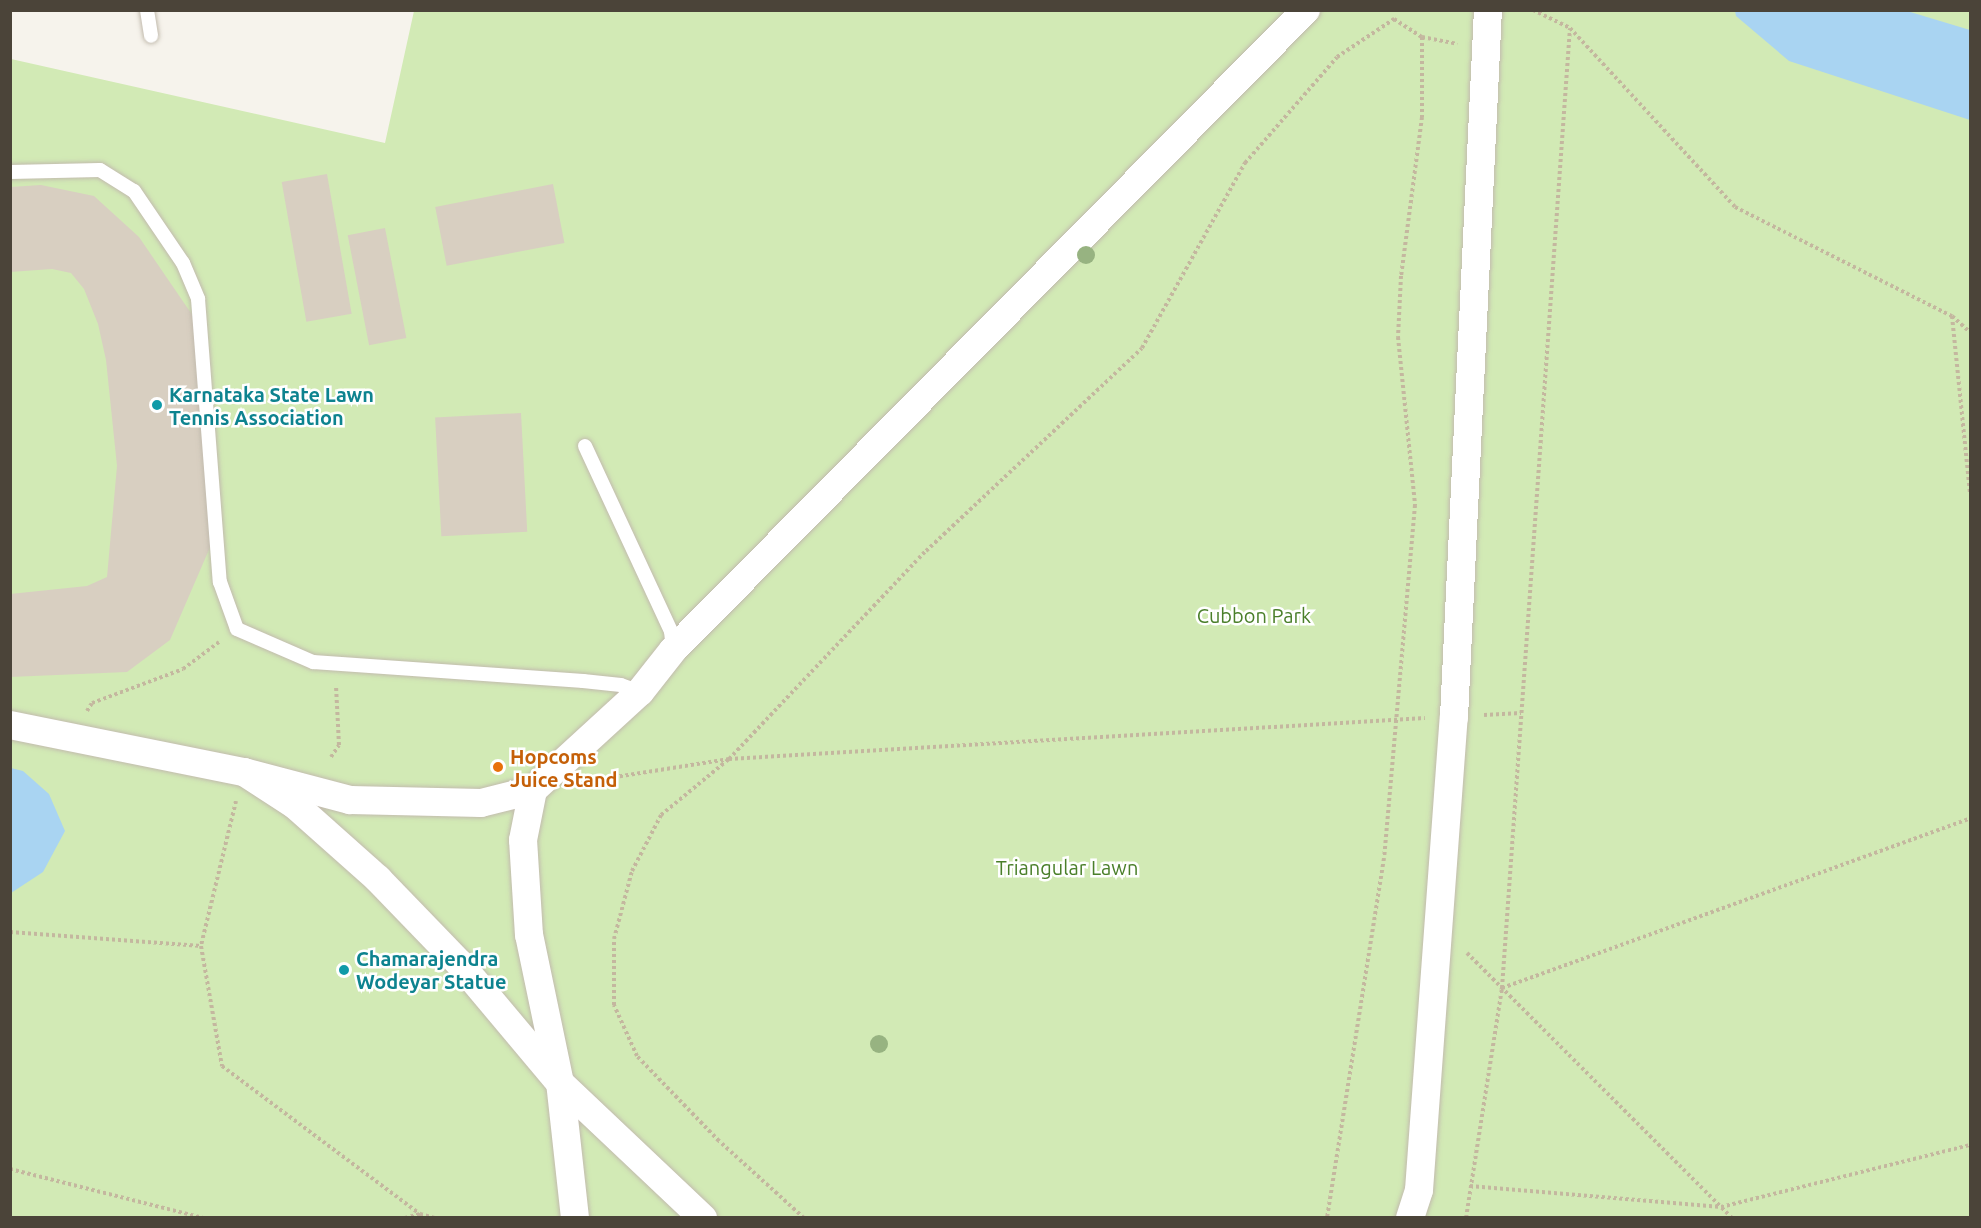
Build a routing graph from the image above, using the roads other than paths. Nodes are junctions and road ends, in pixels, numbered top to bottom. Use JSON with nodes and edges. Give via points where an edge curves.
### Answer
{"nodes":[{"id":1,"x":147,"y":10,"type":"edge"},
{"id":2,"x":1306,"y":10,"type":"edge"},
{"id":3,"x":1488,"y":10,"type":"edge"},
{"id":4,"x":151,"y":36,"type":"dead end"},
{"id":5,"x":10,"y":172,"type":"edge"},
{"id":6,"x":585,"y":446,"type":"dead end"},
{"id":7,"x":673,"y":650,"type":"junction"},
{"id":8,"x":640,"y":692,"type":"junction"},
{"id":9,"x":10,"y":725,"type":"edge"},
{"id":10,"x":244,"y":772,"type":"junction"},
{"id":11,"x":533,"y":790,"type":"junction"},
{"id":12,"x":560,"y":1083,"type":"junction"},
{"id":13,"x":575,"y":1218,"type":"edge"},
{"id":14,"x":703,"y":1218,"type":"edge"},
{"id":15,"x":1410,"y":1218,"type":"edge"}],
"edges":[{"from":1,"to":4,"type":"lane"},
{"from":2,"to":7,"type":"street"},
{"from":3,"to":15,"type":"street","via":[[1454,717],[1419,1190]]},
{"from":5,"to":8,"type":"lane","via":[[99,170],[134,191],[183,264],[198,299],[220,582],[237,629],[313,662],[583,681],[621,685]]},
{"from":6,"to":7,"type":"lane","via":[[671,632]]},
{"from":7,"to":8,"type":"street"},
{"from":8,"to":11,"type":"street"},
{"from":9,"to":10,"type":"street"},
{"from":10,"to":11,"type":"street","via":[[350,800],[481,803]]},
{"from":10,"to":12,"type":"street","via":[[295,805],[378,879],[460,964]]},
{"from":11,"to":12,"type":"street","via":[[523,840],[530,935]]},
{"from":12,"to":13,"type":"street"},
{"from":12,"to":14,"type":"street"}]}
